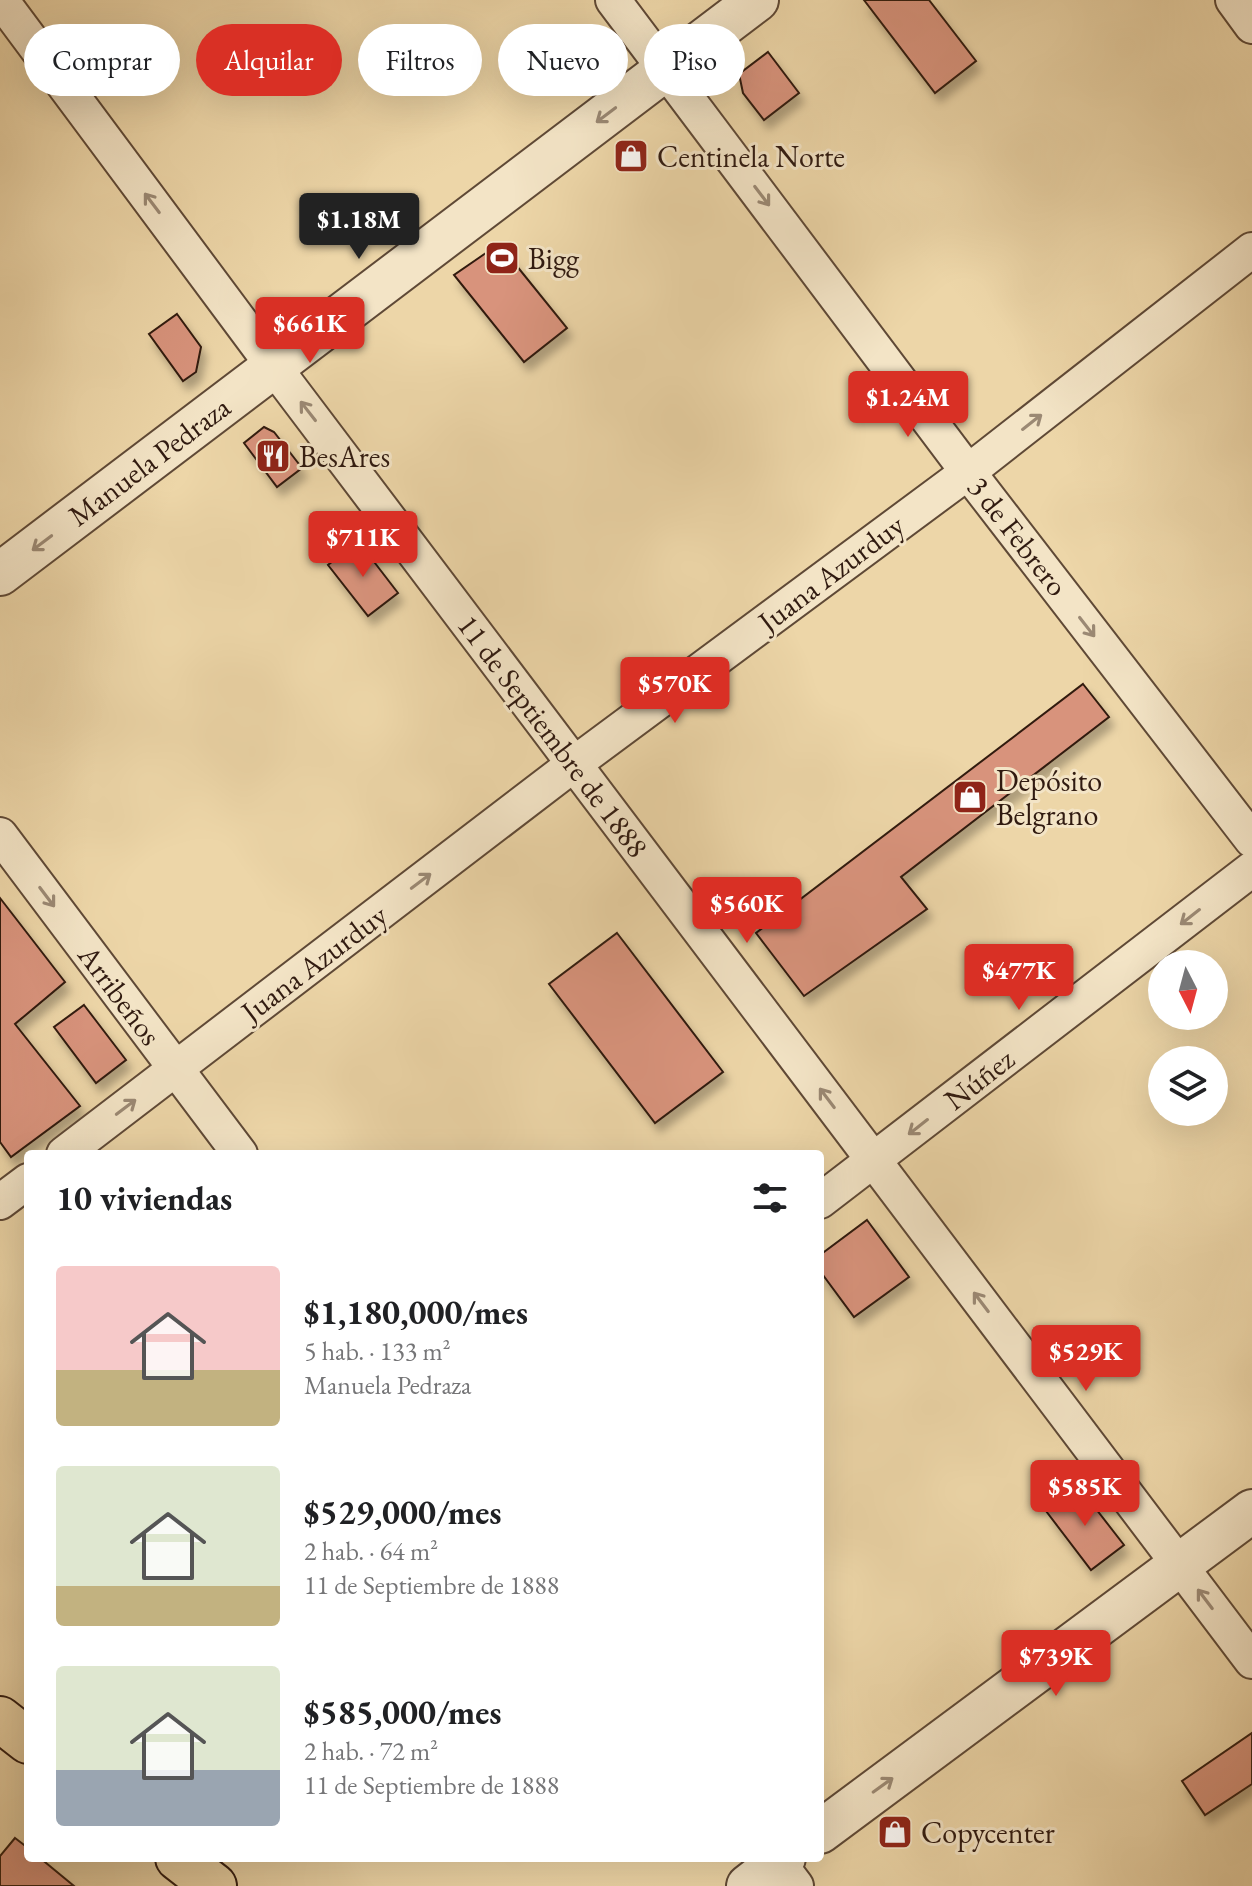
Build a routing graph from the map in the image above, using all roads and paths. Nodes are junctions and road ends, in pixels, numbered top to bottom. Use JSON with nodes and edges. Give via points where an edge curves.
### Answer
{"nodes":[{"id":1,"x":1,"y":0,"type":"edge"},
{"id":2,"x":613,"y":0,"type":"edge"},
{"id":3,"x":757,"y":0,"type":"edge"},
{"id":4,"x":1233,"y":0,"type":"edge"},
{"id":5,"x":726,"y":24,"type":"edge"},
{"id":6,"x":1252,"y":26,"type":"edge"},
{"id":7,"x":644,"y":40,"type":"edge"},
{"id":8,"x":644,"y":86,"type":"edge"},
{"id":9,"x":687,"y":96,"type":"edge"},
{"id":10,"x":1252,"y":250,"type":"edge"},
{"id":11,"x":274,"y":367,"type":"junction"},
{"id":12,"x":968,"y":472,"type":"junction"},
{"id":13,"x":0,"y":574,"type":"edge"},
{"id":14,"x":574,"y":764,"type":"junction"},
{"id":15,"x":0,"y":835,"type":"edge"},
{"id":16,"x":1252,"y":840,"type":"edge"},
{"id":17,"x":1252,"y":869,"type":"edge"},
{"id":18,"x":175,"y":1069,"type":"junction"},
{"id":19,"x":69,"y":1150,"type":"edge"},
{"id":20,"x":237,"y":1150,"type":"edge"},
{"id":21,"x":874,"y":1160,"type":"junction"},
{"id":22,"x":24,"y":1184,"type":"edge"},
{"id":23,"x":824,"y":1198,"type":"edge"},
{"id":24,"x":0,"y":1202,"type":"edge"},
{"id":25,"x":1252,"y":1511,"type":"edge"},
{"id":26,"x":1180,"y":1566,"type":"junction"},
{"id":27,"x":1252,"y":1661,"type":"edge"},
{"id":28,"x":0,"y":1719,"type":"edge"},
{"id":29,"x":24,"y":1738,"type":"edge"},
{"id":30,"x":824,"y":1829,"type":"edge"},
{"id":31,"x":183,"y":1862,"type":"edge"},
{"id":32,"x":214,"y":1886,"type":"edge"}],
"edges":[{"from":11,"to":1,"type":"street","name":"11 de Septiembre de 1888","one_way":true},
{"from":2,"to":7,"type":"street","name":"3 de Febrero"},
{"from":3,"to":5,"type":"street","name":"Manuela Pedraza"},
{"from":4,"to":6,"type":"street"},
{"from":8,"to":11,"type":"street","name":"Manuela Pedraza","one_way":true},
{"from":9,"to":12,"type":"street","name":"3 de Febrero","one_way":true},
{"from":12,"to":10,"type":"street","name":"Juana Azurduy","one_way":true},
{"from":11,"to":13,"type":"street","name":"Manuela Pedraza","one_way":true},
{"from":14,"to":11,"type":"street","name":"11 de Septiembre de 1888","one_way":true},
{"from":12,"to":14,"type":"street","name":"Juana Azurduy"},
{"from":12,"to":16,"type":"street","name":"3 de Febrero","one_way":true},
{"from":18,"to":14,"type":"street","name":"Juana Azurduy","one_way":true},
{"from":21,"to":14,"type":"street","name":"11 de Septiembre de 1888","one_way":true},
{"from":15,"to":18,"type":"street","name":"Arribeños","one_way":true},
{"from":17,"to":21,"type":"street","name":"Núñez","one_way":true},
{"from":19,"to":18,"type":"street","name":"Juana Azurduy","one_way":true},
{"from":18,"to":20,"type":"street","name":"Arribeños"},
{"from":21,"to":23,"type":"street","name":"Núñez"},
{"from":26,"to":21,"type":"street","name":"11 de Septiembre de 1888","one_way":true},
{"from":22,"to":24,"type":"street"},
{"from":25,"to":26,"type":"street"},
{"from":27,"to":26,"type":"street","name":"11 de Septiembre de 1888","one_way":true},
{"from":30,"to":26,"type":"street","one_way":true},
{"from":28,"to":29,"type":"main road"},
{"from":31,"to":32,"type":"main road"}]}
